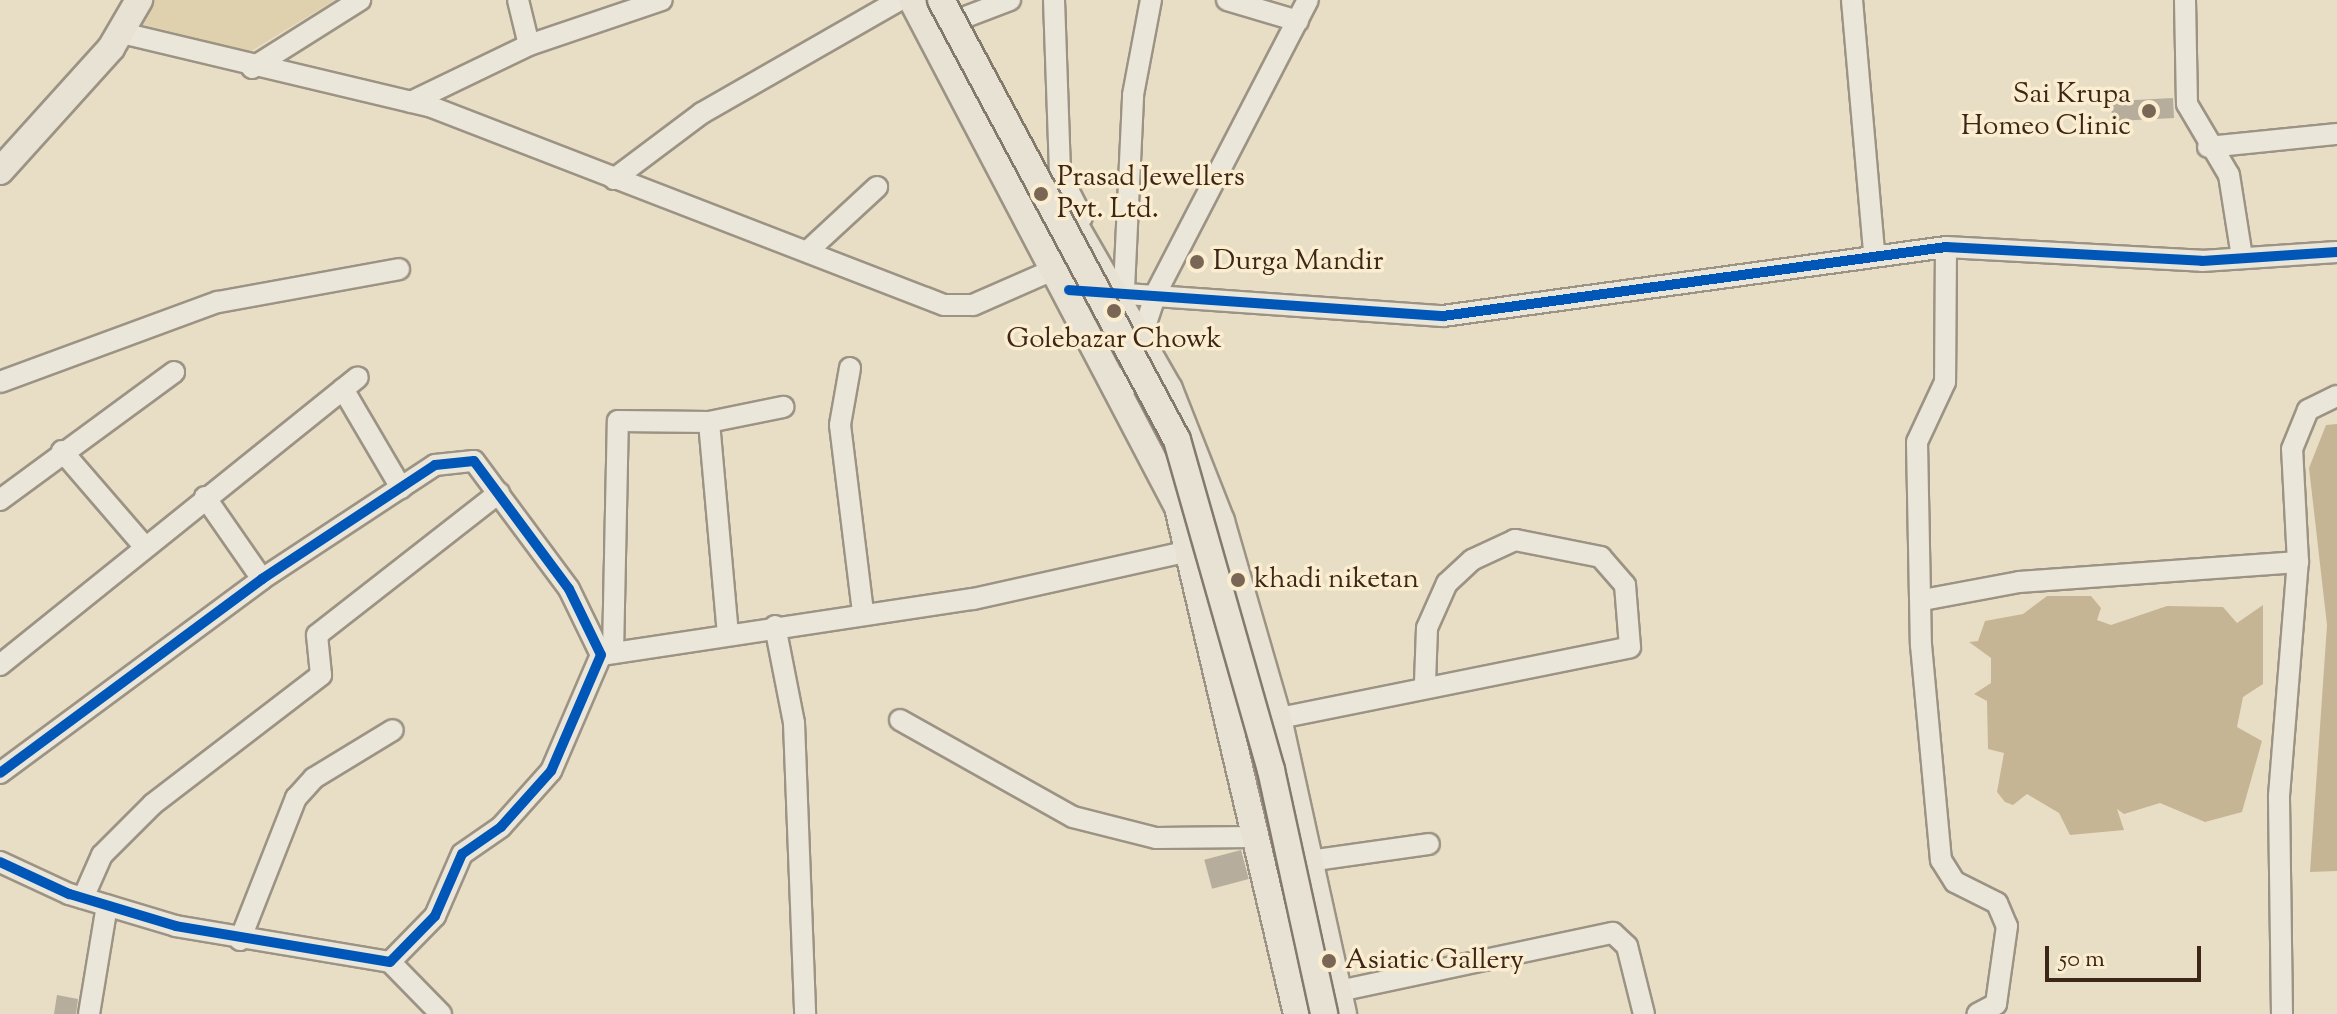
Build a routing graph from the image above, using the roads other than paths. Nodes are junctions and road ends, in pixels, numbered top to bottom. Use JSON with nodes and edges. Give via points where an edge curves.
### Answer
{"nodes":[{"id":1,"x":139,"y":0,"type":"edge"},
{"id":2,"x":360,"y":0,"type":"edge"},
{"id":3,"x":518,"y":0,"type":"edge"},
{"id":4,"x":662,"y":0,"type":"edge"},
{"id":5,"x":899,"y":0,"type":"edge"},
{"id":6,"x":912,"y":0,"type":"edge"},
{"id":7,"x":941,"y":0,"type":"edge"},
{"id":8,"x":1010,"y":0,"type":"edge"},
{"id":9,"x":1054,"y":0,"type":"edge"},
{"id":10,"x":1151,"y":0,"type":"edge"},
{"id":11,"x":1227,"y":0,"type":"edge"},
{"id":12,"x":1308,"y":0,"type":"edge"},
{"id":13,"x":1852,"y":0,"type":"edge"},
{"id":14,"x":2185,"y":0,"type":"edge"},
{"id":15,"x":960,"y":8,"type":"edge"},
{"id":16,"x":1298,"y":21,"type":"junction"},
{"id":17,"x":929,"y":32,"type":"junction"},
{"id":18,"x":116,"y":41,"type":"junction"},
{"id":19,"x":529,"y":45,"type":"junction"},
{"id":20,"x":252,"y":68,"type":"junction"},
{"id":21,"x":411,"y":102,"type":"junction"},
{"id":22,"x":2337,"y":134,"type":"edge"},
{"id":23,"x":2208,"y":147,"type":"junction"},
{"id":24,"x":0,"y":171,"type":"edge"},
{"id":25,"x":614,"y":179,"type":"junction"},
{"id":26,"x":877,"y":187,"type":"dead end"},
{"id":27,"x":1074,"y":222,"type":"junction"},
{"id":28,"x":1042,"y":242,"type":"junction"},
{"id":29,"x":1946,"y":247,"type":"junction"},
{"id":30,"x":811,"y":248,"type":"junction"},
{"id":31,"x":2337,"y":252,"type":"edge"},
{"id":32,"x":1874,"y":254,"type":"junction"},
{"id":33,"x":2242,"y":257,"type":"junction"},
{"id":34,"x":399,"y":269,"type":"dead end"},
{"id":35,"x":1062,"y":280,"type":"junction"},
{"id":36,"x":1118,"y":289,"type":"junction"},
{"id":37,"x":1156,"y":293,"type":"junction"},
{"id":38,"x":1142,"y":337,"type":"junction"},
{"id":39,"x":850,"y":368,"type":"dead end"},
{"id":40,"x":174,"y":372,"type":"dead end"},
{"id":41,"x":0,"y":382,"type":"edge"},
{"id":42,"x":1123,"y":393,"type":"junction"},
{"id":43,"x":2337,"y":396,"type":"edge"},
{"id":44,"x":783,"y":407,"type":"dead end"},
{"id":45,"x":709,"y":422,"type":"junction"},
{"id":46,"x":62,"y":451,"type":"junction"},
{"id":47,"x":401,"y":488,"type":"junction"},
{"id":48,"x":499,"y":493,"type":"junction"},
{"id":49,"x":205,"y":497,"type":"junction"},
{"id":50,"x":0,"y":500,"type":"edge"},
{"id":51,"x":1228,"y":544,"type":"junction"},
{"id":52,"x":145,"y":547,"type":"junction"},
{"id":53,"x":1192,"y":551,"type":"junction"},
{"id":54,"x":2298,"y":562,"type":"junction"},
{"id":55,"x":262,"y":579,"type":"junction"},
{"id":56,"x":1923,"y":600,"type":"junction"},
{"id":57,"x":863,"y":613,"type":"junction"},
{"id":58,"x":775,"y":626,"type":"junction"},
{"id":59,"x":728,"y":634,"type":"junction"},
{"id":60,"x":607,"y":654,"type":"junction"},
{"id":61,"x":0,"y":665,"type":"edge"},
{"id":62,"x":1425,"y":683,"type":"junction"},
{"id":63,"x":1278,"y":718,"type":"junction"},
{"id":64,"x":900,"y":720,"type":"dead end"},
{"id":65,"x":1230,"y":728,"type":"junction"},
{"id":66,"x":393,"y":730,"type":"dead end"},
{"id":67,"x":0,"y":773,"type":"edge"},
{"id":68,"x":1254,"y":837,"type":"junction"},
{"id":69,"x":1429,"y":844,"type":"dead end"},
{"id":70,"x":1309,"y":861,"type":"junction"},
{"id":71,"x":0,"y":862,"type":"edge"},
{"id":72,"x":83,"y":898,"type":"junction"},
{"id":73,"x":107,"y":905,"type":"junction"},
{"id":74,"x":240,"y":940,"type":"junction"},
{"id":75,"x":390,"y":962,"type":"junction"},
{"id":76,"x":1341,"y":1003,"type":"edge"},
{"id":77,"x":89,"y":1014,"type":"edge"},
{"id":78,"x":441,"y":1014,"type":"edge"},
{"id":79,"x":805,"y":1014,"type":"edge"},
{"id":80,"x":1297,"y":1014,"type":"edge"},
{"id":81,"x":1324,"y":1014,"type":"edge"},
{"id":82,"x":1644,"y":1014,"type":"edge"},
{"id":83,"x":1977,"y":1014,"type":"edge"},
{"id":84,"x":2282,"y":1014,"type":"edge"}],
"edges":[{"from":1,"to":18,"type":"main road"},
{"from":2,"to":20,"type":"street"},
{"from":3,"to":19,"type":"street"},
{"from":4,"to":19,"type":"street"},
{"from":5,"to":25,"type":"street","via":[[702,113]]},
{"from":6,"to":17,"type":"main road"},
{"from":7,"to":81,"type":"main road","bridge":true,"via":[[1154,388],[1182,454],[1271,770]]},
{"from":8,"to":15,"type":"street"},
{"from":9,"to":27,"type":"street","via":[[1060,174],[1082,217]]},
{"from":10,"to":36,"type":"street","via":[[1133,95]]},
{"from":11,"to":16,"type":"street"},
{"from":12,"to":16,"type":"street"},
{"from":13,"to":32,"type":"street"},
{"from":14,"to":23,"type":"street","via":[[2187,104]]},
{"from":15,"to":17,"type":"street"},
{"from":15,"to":27,"type":"main road"},
{"from":16,"to":37,"type":"street"},
{"from":17,"to":28,"type":"main road"},
{"from":18,"to":20,"type":"street"},
{"from":18,"to":24,"type":"main road"},
{"from":19,"to":21,"type":"street"},
{"from":20,"to":21,"type":"street"},
{"from":21,"to":25,"type":"street"},
{"from":22,"to":23,"type":"street"},
{"from":23,"to":33,"type":"street","via":[[2229,175]]},
{"from":25,"to":30,"type":"street"},
{"from":26,"to":30,"type":"street"},
{"from":27,"to":28,"type":"street"},
{"from":27,"to":36,"type":"main road"},
{"from":28,"to":35,"type":"main road"},
{"from":29,"to":32,"type":"street"},
{"from":29,"to":33,"type":"street","via":[[2202,261]]},
{"from":29,"to":56,"type":"street","via":[[1945,382],[1917,442]]},
{"from":30,"to":35,"type":"street","via":[[960,307]]},
{"from":31,"to":33,"type":"street"},
{"from":32,"to":37,"type":"street","via":[[1443,316],[1357,315]]},
{"from":34,"to":41,"type":"street","via":[[218,302]]},
{"from":35,"to":36,"type":"street"},
{"from":35,"to":42,"type":"main road"},
{"from":36,"to":37,"type":"street"},
{"from":36,"to":38,"type":"main road"},
{"from":37,"to":38,"type":"street"},
{"from":38,"to":42,"type":"street"},
{"from":38,"to":51,"type":"main road","via":[[1184,426]]},
{"from":39,"to":57,"type":"street","via":[[839,403]]},
{"from":40,"to":46,"type":"street"},
{"from":42,"to":53,"type":"main road","via":[[1167,480]]},
{"from":43,"to":54,"type":"street","via":[[2308,410],[2292,449]]},
{"from":44,"to":45,"type":"street"},
{"from":45,"to":59,"type":"street"},
{"from":45,"to":60,"type":"street","via":[[633,416],[613,430]]},
{"from":46,"to":50,"type":"street"},
{"from":46,"to":52,"type":"street"},
{"from":47,"to":48,"type":"street","via":[[435,465],[474,461]]},
{"from":47,"to":49,"type":"street","via":[[350,383]]},
{"from":47,"to":55,"type":"street"},
{"from":48,"to":60,"type":"street","via":[[569,589]]},
{"from":48,"to":72,"type":"street","via":[[317,635],[321,675],[153,804],[102,855]]},
{"from":49,"to":52,"type":"street"},
{"from":49,"to":55,"type":"street"},
{"from":51,"to":53,"type":"street"},
{"from":51,"to":63,"type":"main road"},
{"from":52,"to":61,"type":"street"},
{"from":53,"to":57,"type":"street","via":[[973,599]]},
{"from":53,"to":65,"type":"main road"},
{"from":54,"to":56,"type":"street","via":[[2019,582]]},
{"from":54,"to":84,"type":"street","via":[[2279,796]]},
{"from":55,"to":67,"type":"street"},
{"from":56,"to":83,"type":"street","via":[[1941,860],[1955,882],[1997,903],[2007,926],[1996,1004]]},
{"from":57,"to":58,"type":"street"},
{"from":58,"to":59,"type":"street"},
{"from":58,"to":79,"type":"street","via":[[794,723]]},
{"from":59,"to":60,"type":"street"},
{"from":60,"to":75,"type":"street","via":[[551,771],[501,827],[462,854],[435,916]]},
{"from":62,"to":62,"type":"street","via":[[1630,647],[1625,585],[1601,557],[1515,540],[1472,560],[1447,583],[1427,628]]},
{"from":62,"to":63,"type":"street"},
{"from":63,"to":65,"type":"street"},
{"from":63,"to":70,"type":"main road"},
{"from":64,"to":68,"type":"street","via":[[1073,817],[1156,838]]},
{"from":65,"to":68,"type":"main road"},
{"from":66,"to":74,"type":"street","via":[[314,778],[296,798]]},
{"from":68,"to":80,"type":"main road"},
{"from":69,"to":70,"type":"street"},
{"from":70,"to":76,"type":"main road"},
{"from":71,"to":72,"type":"street"},
{"from":72,"to":73,"type":"street"},
{"from":73,"to":74,"type":"street"},
{"from":73,"to":77,"type":"street"},
{"from":74,"to":75,"type":"street"},
{"from":75,"to":78,"type":"street"},
{"from":76,"to":82,"type":"street","via":[[1613,933],[1627,946]]}]}
